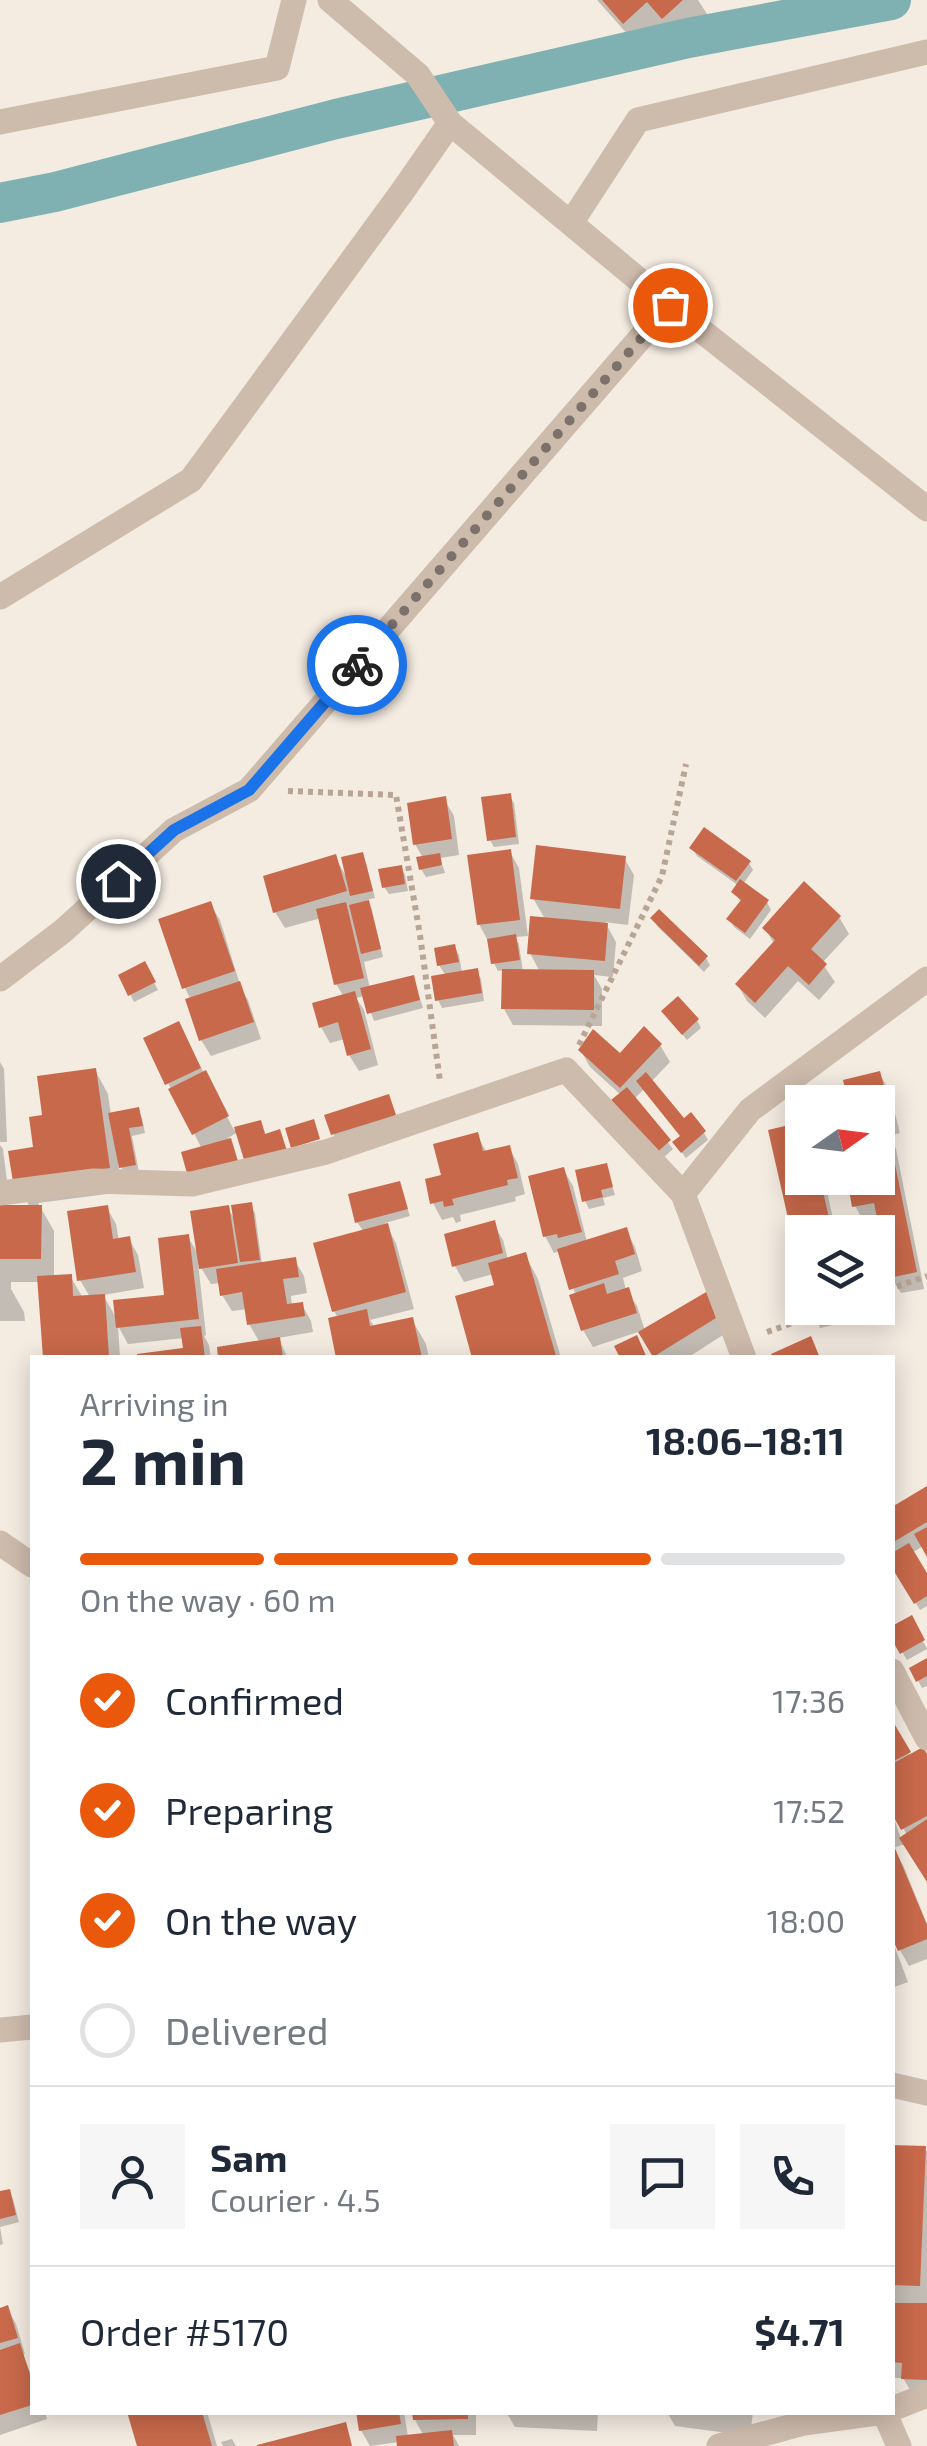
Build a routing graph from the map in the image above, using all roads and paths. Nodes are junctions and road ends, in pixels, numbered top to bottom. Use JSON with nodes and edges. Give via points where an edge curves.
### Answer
{"nodes":[{"id":1,"x":294,"y":0,"type":"edge"},
{"id":2,"x":330,"y":0,"type":"edge"},
{"id":3,"x":927,"y":52,"type":"edge"},
{"id":4,"x":0,"y":122,"type":"edge"},
{"id":5,"x":450,"y":123,"type":"junction"},
{"id":6,"x":571,"y":223,"type":"junction"},
{"id":7,"x":670,"y":305,"type":"junction"},
{"id":8,"x":927,"y":509,"type":"edge"},
{"id":9,"x":0,"y":597,"type":"edge"},
{"id":10,"x":686,"y":764,"type":"dead end"},
{"id":11,"x":249,"y":790,"type":"junction"},
{"id":12,"x":0,"y":978,"type":"edge"},
{"id":13,"x":927,"y":979,"type":"edge"},
{"id":14,"x":566,"y":1070,"type":"junction"},
{"id":15,"x":444,"y":1112,"type":"junction"},
{"id":16,"x":0,"y":1193,"type":"edge"},
{"id":17,"x":683,"y":1194,"type":"junction"},
{"id":18,"x":927,"y":1276,"type":"edge"},
{"id":19,"x":895,"y":1287,"type":"edge"},
{"id":20,"x":798,"y":1325,"type":"edge"},
{"id":21,"x":741,"y":1350,"type":"edge"},
{"id":22,"x":0,"y":1543,"type":"edge"},
{"id":23,"x":30,"y":1564,"type":"edge"},
{"id":24,"x":895,"y":1676,"type":"edge"},
{"id":25,"x":927,"y":1738,"type":"edge"},
{"id":26,"x":30,"y":2026,"type":"edge"},
{"id":27,"x":0,"y":2030,"type":"edge"},
{"id":28,"x":895,"y":2086,"type":"edge"},
{"id":29,"x":927,"y":2094,"type":"edge"},
{"id":30,"x":927,"y":2395,"type":"edge"},
{"id":31,"x":895,"y":2408,"type":"edge"},
{"id":32,"x":862,"y":2415,"type":"edge"},
{"id":33,"x":885,"y":2415,"type":"edge"},
{"id":34,"x":719,"y":2446,"type":"edge"},
{"id":35,"x":899,"y":2446,"type":"edge"}],
"edges":[{"from":1,"to":4,"type":"street","via":[[277,68]]},
{"from":2,"to":5,"type":"street","via":[[418,75]]},
{"from":3,"to":6,"type":"street","via":[[638,120]]},
{"from":5,"to":6,"type":"street"},
{"from":5,"to":9,"type":"street","via":[[191,480]]},
{"from":6,"to":7,"type":"street"},
{"from":7,"to":8,"type":"street"},
{"from":7,"to":11,"type":"street"},
{"from":10,"to":14,"type":"path","via":[[662,876]]},
{"from":11,"to":12,"type":"street","via":[[174,830],[63,932]]},
{"from":11,"to":15,"type":"path","via":[[396,796]]},
{"from":13,"to":17,"type":"street","via":[[750,1110]]},
{"from":14,"to":15,"type":"street"},
{"from":14,"to":17,"type":"street"},
{"from":15,"to":16,"type":"street","via":[[326,1152],[192,1184],[94,1181]]},
{"from":17,"to":21,"type":"street"},
{"from":18,"to":19,"type":"path"},
{"from":20,"to":21,"type":"path"},
{"from":22,"to":23,"type":"street"},
{"from":24,"to":25,"type":"street"},
{"from":26,"to":27,"type":"street"},
{"from":28,"to":29,"type":"street"},
{"from":30,"to":31,"type":"street"},
{"from":32,"to":34,"type":"street"},
{"from":33,"to":35,"type":"street"}]}
